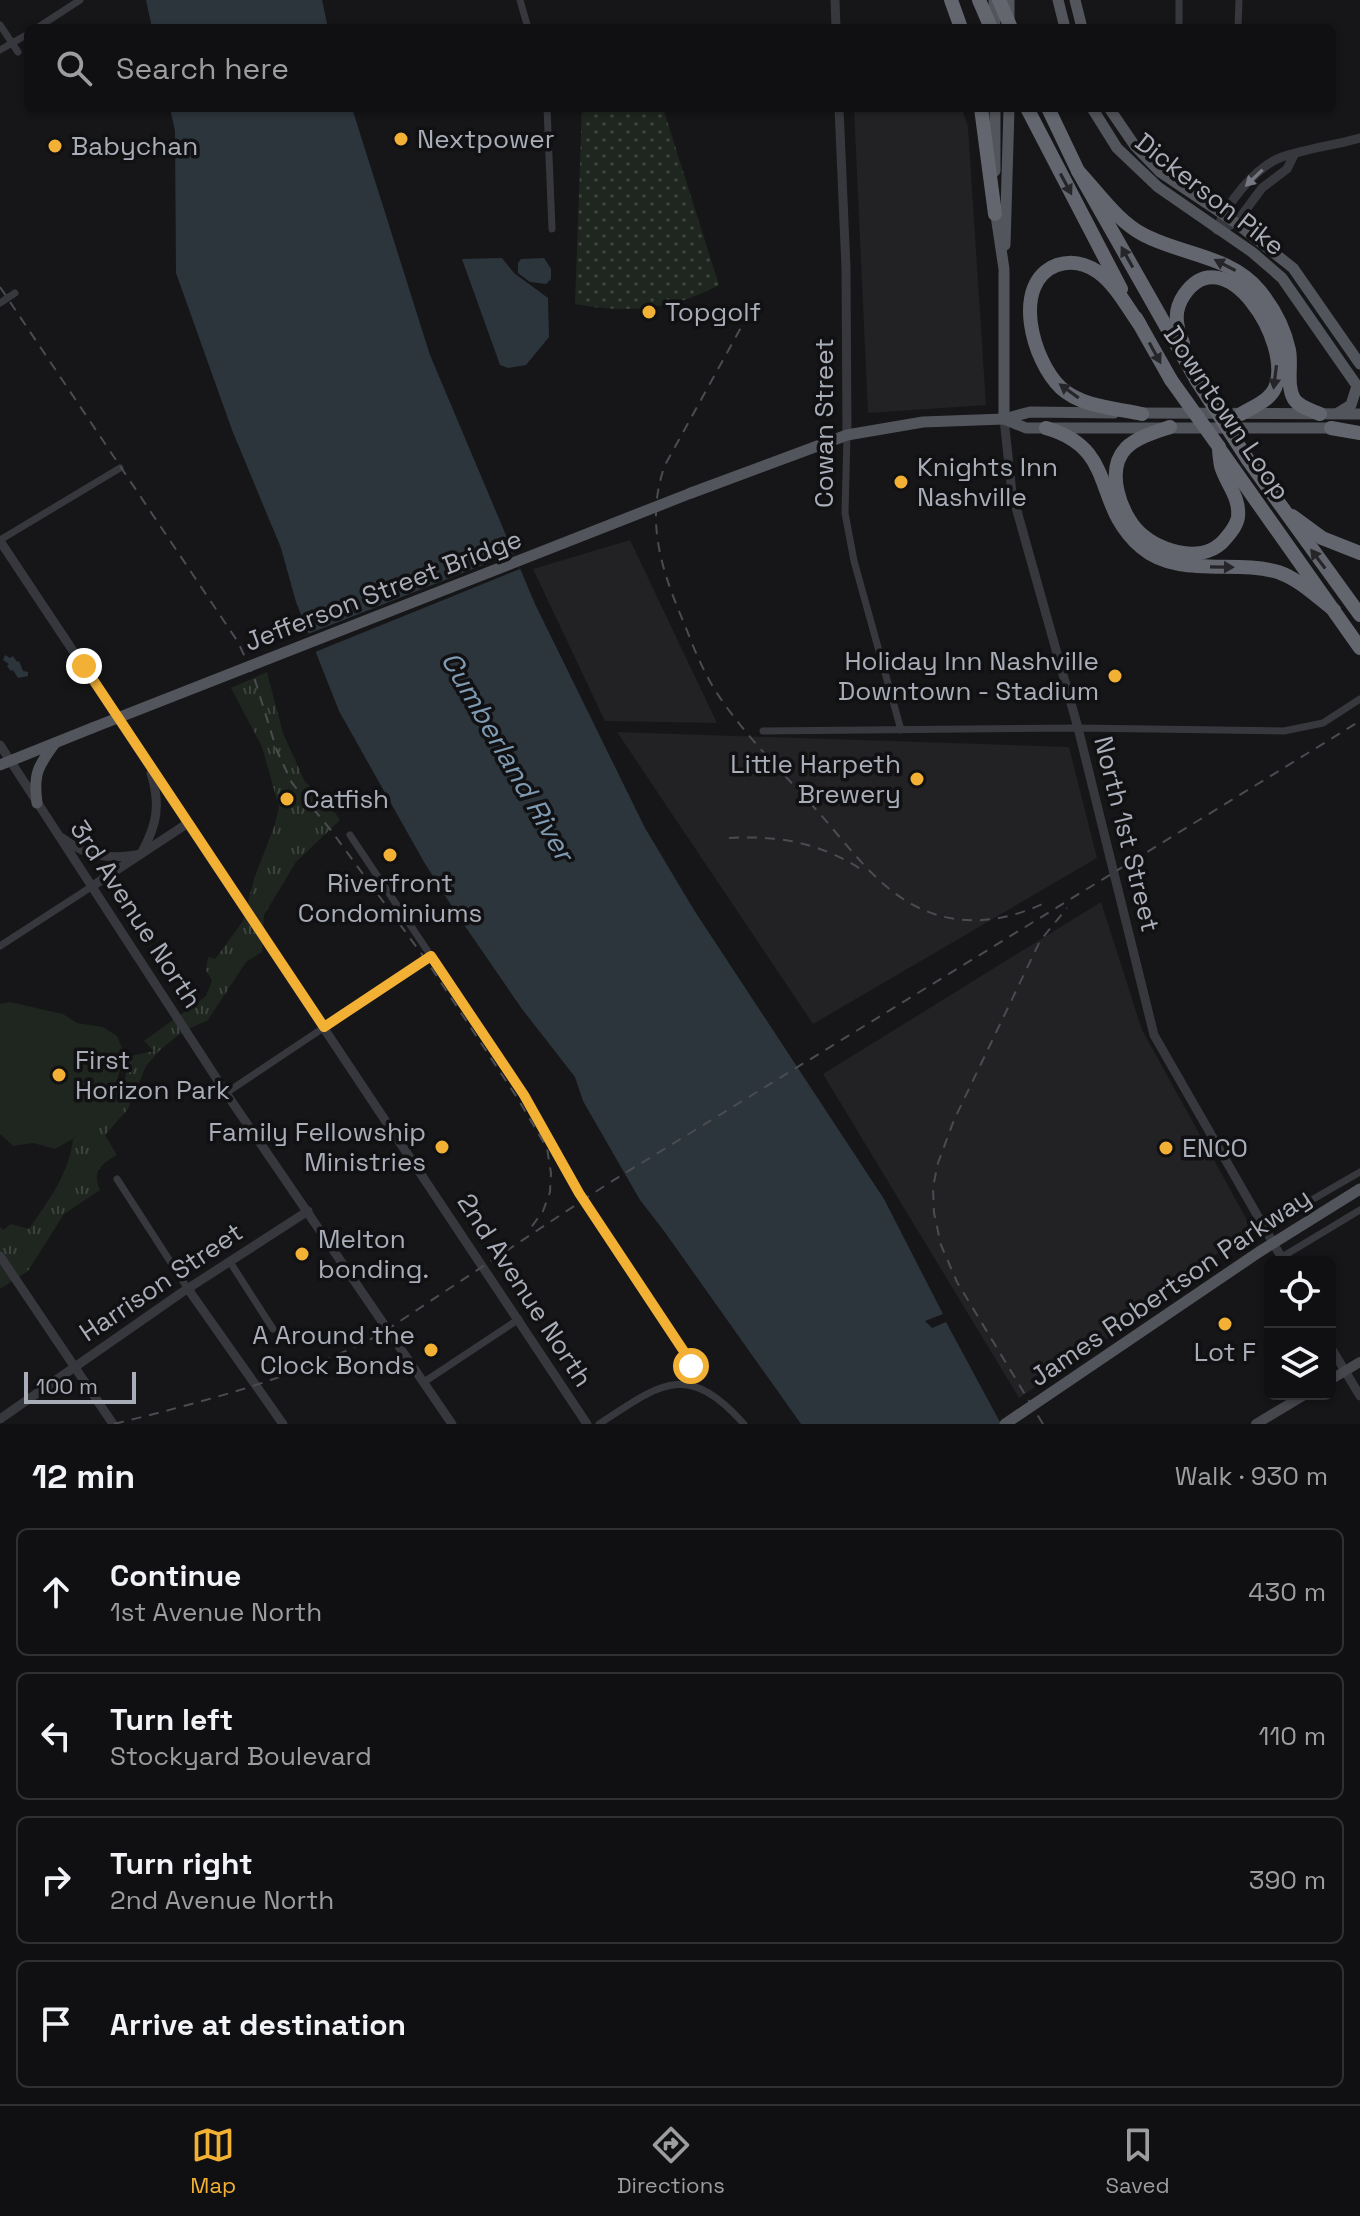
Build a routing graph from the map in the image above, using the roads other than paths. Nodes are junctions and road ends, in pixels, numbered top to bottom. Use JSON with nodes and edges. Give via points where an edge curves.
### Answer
{"nodes":[{"id":1,"x":80,"y":0,"type":"edge"},
{"id":2,"x":520,"y":0,"type":"edge"},
{"id":3,"x":835,"y":0,"type":"edge"},
{"id":4,"x":951,"y":0,"type":"edge"},
{"id":5,"x":979,"y":0,"type":"edge"},
{"id":6,"x":997,"y":0,"type":"edge"},
{"id":7,"x":1009,"y":0,"type":"edge"},
{"id":8,"x":1058,"y":0,"type":"edge"},
{"id":9,"x":1075,"y":0,"type":"edge"},
{"id":10,"x":1179,"y":0,"type":"edge"},
{"id":11,"x":1239,"y":0,"type":"edge"},
{"id":12,"x":43,"y":24,"type":"edge"},
{"id":13,"x":527,"y":24,"type":"edge"},
{"id":14,"x":836,"y":24,"type":"edge"},
{"id":15,"x":960,"y":24,"type":"edge"},
{"id":16,"x":991,"y":24,"type":"edge"},
{"id":17,"x":994,"y":24,"type":"edge"},
{"id":18,"x":1008,"y":24,"type":"edge"},
{"id":19,"x":1010,"y":24,"type":"edge"},
{"id":20,"x":1064,"y":24,"type":"edge"},
{"id":21,"x":1081,"y":24,"type":"edge"},
{"id":22,"x":1179,"y":24,"type":"edge"},
{"id":23,"x":1238,"y":24,"type":"edge"},
{"id":24,"x":0,"y":25,"type":"edge"},
{"id":25,"x":24,"y":36,"type":"edge"},
{"id":26,"x":11,"y":43,"type":"junction"},
{"id":27,"x":0,"y":50,"type":"edge"},
{"id":28,"x":18,"y":52,"type":"dead end"},
{"id":29,"x":547,"y":112,"type":"edge"},
{"id":30,"x":839,"y":112,"type":"edge"},
{"id":31,"x":982,"y":112,"type":"edge"},
{"id":32,"x":995,"y":112,"type":"edge"},
{"id":33,"x":1009,"y":112,"type":"edge"},
{"id":34,"x":1029,"y":112,"type":"edge"},
{"id":35,"x":1050,"y":112,"type":"edge"},
{"id":36,"x":1094,"y":112,"type":"edge"},
{"id":37,"x":1112,"y":112,"type":"edge"},
{"id":38,"x":1360,"y":138,"type":"edge"},
{"id":39,"x":1294,"y":155,"type":"junction"},
{"id":40,"x":1078,"y":171,"type":"junction"},
{"id":41,"x":995,"y":214,"type":"junction"},
{"id":42,"x":1222,"y":214,"type":"junction"},
{"id":43,"x":1236,"y":223,"type":"junction"},
{"id":44,"x":552,"y":229,"type":"dead end"},
{"id":45,"x":1217,"y":230,"type":"junction"},
{"id":46,"x":1004,"y":271,"type":"junction"},
{"id":47,"x":15,"y":293,"type":"dead end"},
{"id":48,"x":0,"y":303,"type":"edge"},
{"id":49,"x":1140,"y":325,"type":"junction"},
{"id":50,"x":1360,"y":364,"type":"edge"},
{"id":51,"x":1195,"y":377,"type":"junction"},
{"id":52,"x":1359,"y":388,"type":"edge"},
{"id":53,"x":1142,"y":414,"type":"junction"},
{"id":54,"x":1241,"y":414,"type":"junction"},
{"id":55,"x":1320,"y":414,"type":"junction"},
{"id":56,"x":1337,"y":414,"type":"junction"},
{"id":57,"x":1360,"y":414,"type":"edge"},
{"id":58,"x":1004,"y":419,"type":"junction"},
{"id":59,"x":1170,"y":427,"type":"junction"},
{"id":60,"x":1046,"y":428,"type":"junction"},
{"id":61,"x":1331,"y":428,"type":"joint"},
{"id":62,"x":1360,"y":430,"type":"edge"},
{"id":63,"x":847,"y":435,"type":"junction"},
{"id":64,"x":1219,"y":447,"type":"junction"},
{"id":65,"x":120,"y":468,"type":"dead end"},
{"id":66,"x":1277,"y":503,"type":"junction"},
{"id":67,"x":0,"y":541,"type":"edge"},
{"id":68,"x":1360,"y":553,"type":"edge"},
{"id":69,"x":1334,"y":610,"type":"junction"},
{"id":70,"x":1360,"y":615,"type":"edge"},
{"id":71,"x":1360,"y":648,"type":"edge"},
{"id":72,"x":1360,"y":699,"type":"edge"},
{"id":73,"x":1078,"y":728,"type":"junction"},
{"id":74,"x":901,"y":730,"type":"junction"},
{"id":75,"x":763,"y":731,"type":"dead end"},
{"id":76,"x":55,"y":743,"type":"junction"},
{"id":77,"x":0,"y":745,"type":"edge"},
{"id":78,"x":148,"y":762,"type":"junction"},
{"id":79,"x":5,"y":763,"type":"edge"},
{"id":80,"x":37,"y":803,"type":"junction"},
{"id":81,"x":188,"y":823,"type":"junction"},
{"id":82,"x":57,"y":834,"type":"junction"},
{"id":83,"x":350,"y":835,"type":"dead end"},
{"id":84,"x":141,"y":854,"type":"junction"},
{"id":85,"x":91,"y":887,"type":"junction"},
{"id":86,"x":0,"y":946,"type":"edge"},
{"id":87,"x":431,"y":956,"type":"junction"},
{"id":88,"x":324,"y":1027,"type":"junction"},
{"id":89,"x":226,"y":1093,"type":"junction"},
{"id":90,"x":1360,"y":1172,"type":"edge"},
{"id":91,"x":117,"y":1179,"type":"dead end"},
{"id":92,"x":1360,"y":1189,"type":"edge"},
{"id":93,"x":1360,"y":1210,"type":"edge"},
{"id":94,"x":308,"y":1211,"type":"junction"},
{"id":95,"x":1265,"y":1227,"type":"junction"},
{"id":96,"x":0,"y":1256,"type":"edge"},
{"id":97,"x":1281,"y":1256,"type":"edge"},
{"id":98,"x":1288,"y":1256,"type":"edge"},
{"id":99,"x":230,"y":1262,"type":"junction"},
{"id":100,"x":188,"y":1289,"type":"junction"},
{"id":101,"x":519,"y":1319,"type":"junction"},
{"id":102,"x":273,"y":1329,"type":"dead end"},
{"id":103,"x":1336,"y":1356,"type":"edge"},
{"id":104,"x":1360,"y":1362,"type":"edge"},
{"id":105,"x":73,"y":1367,"type":"junction"},
{"id":106,"x":1345,"y":1371,"type":"junction"},
{"id":107,"x":1336,"y":1376,"type":"edge"},
{"id":108,"x":424,"y":1382,"type":"junction"},
{"id":109,"x":692,"y":1385,"type":"junction"},
{"id":110,"x":1360,"y":1396,"type":"edge"},
{"id":111,"x":1296,"y":1400,"type":"edge"},
{"id":112,"x":0,"y":1419,"type":"edge"},
{"id":113,"x":113,"y":1424,"type":"edge"},
{"id":114,"x":283,"y":1424,"type":"edge"},
{"id":115,"x":451,"y":1424,"type":"edge"},
{"id":116,"x":587,"y":1424,"type":"edge"},
{"id":117,"x":599,"y":1424,"type":"edge"},
{"id":118,"x":744,"y":1424,"type":"edge"},
{"id":119,"x":1005,"y":1424,"type":"edge"},
{"id":120,"x":1256,"y":1424,"type":"edge"}],
"edges":[{"from":1,"to":12,"type":"street"},
{"from":2,"to":13,"type":"street"},
{"from":3,"to":14,"type":"street"},
{"from":4,"to":15,"type":"highway"},
{"from":5,"to":16,"type":"highway"},
{"from":6,"to":17,"type":"main road"},
{"from":6,"to":18,"type":"highway","bridge":true},
{"from":7,"to":19,"type":"main road"},
{"from":8,"to":20,"type":"main road"},
{"from":9,"to":21,"type":"main road"},
{"from":10,"to":22,"type":"street"},
{"from":11,"to":23,"type":"street"},
{"from":24,"to":26,"type":"street"},
{"from":25,"to":26,"type":"street"},
{"from":26,"to":27,"type":"street"},
{"from":26,"to":28,"type":"street"},
{"from":29,"to":44,"type":"street"},
{"from":30,"to":63,"type":"street","name":"Cowan Street"},
{"from":31,"to":41,"type":"highway"},
{"from":32,"to":41,"type":"main road","name":"North 1st Street"},
{"from":33,"to":46,"type":"main road","name":"North 1st Street"},
{"from":34,"to":49,"type":"highway","name":"Downtown Loop","one_way":true},
{"from":35,"to":40,"type":"highway","name":"Downtown Loop"},
{"from":36,"to":45,"type":"main road","name":"Dickerson Pike","via":[[1117,148],[1158,187]]},
{"from":37,"to":42,"type":"main road","name":"Dickerson Pike","via":[[1160,172]]},
{"from":38,"to":39,"type":"street"},
{"from":39,"to":42,"type":"street","one_way":true,"via":[[1268,165]]},
{"from":39,"to":43,"type":"street"},
{"from":51,"to":40,"type":"highway","name":"Downtown Loop","one_way":true},
{"from":55,"to":40,"type":"highway","one_way":true,"via":[[1293,398],[1289,351],[1278,315],[1257,288],[1220,262],[1160,242],[1127,224]]},
{"from":41,"to":46,"type":"main road","name":"North 1st Street"},
{"from":42,"to":43,"type":"main road","name":"Dickerson Pike"},
{"from":42,"to":45,"type":"street"},
{"from":43,"to":45,"type":"street"},
{"from":43,"to":50,"type":"main road","name":"Dickerson Pike","via":[[1293,268]]},
{"from":45,"to":52,"type":"main road","name":"Dickerson Pike","via":[[1282,278]]},
{"from":46,"to":58,"type":"main road","name":"North 1st Street"},
{"from":47,"to":48,"type":"street"},
{"from":53,"to":49,"type":"highway","one_way":true,"via":[[1085,402],[1062,388],[1048,371],[1033,333],[1033,290],[1047,269],[1070,261],[1084,264],[1112,285]]},
{"from":49,"to":64,"type":"highway","name":"Downtown Loop","one_way":true,"bridge":true},
{"from":51,"to":54,"type":"highway","one_way":true,"via":[[1178,331],[1178,307],[1184,294],[1204,280],[1227,281],[1250,299],[1267,324],[1277,371],[1275,389]]},
{"from":51,"to":66,"type":"highway","name":"Downtown Loop","bridge":true},
{"from":52,"to":56,"type":"main road","via":[[1351,405]]},
{"from":53,"to":54,"type":"main road"},
{"from":53,"to":58,"type":"main road","via":[[1030,412]]},
{"from":54,"to":55,"type":"main road"},
{"from":55,"to":56,"type":"main road"},
{"from":56,"to":57,"type":"main road"},
{"from":58,"to":60,"type":"main road","via":[[1026,428]]},
{"from":58,"to":63,"type":"main road","name":"Jefferson Street Bridge","via":[[923,422]]},
{"from":58,"to":73,"type":"street","name":"North 1st Street","via":[[1012,493]]},
{"from":59,"to":60,"type":"main road"},
{"from":59,"to":61,"type":"main road"},
{"from":59,"to":64,"type":"highway","via":[[1126,448],[1117,462],[1116,484],[1140,532],[1173,551],[1207,552],[1221,545],[1236,525],[1234,490],[1221,468]]},
{"from":60,"to":69,"type":"highway","one_way":true,"via":[[1067,434],[1091,454],[1114,515],[1142,549],[1165,561],[1281,573]]},
{"from":61,"to":62,"type":"highway"},
{"from":63,"to":74,"type":"street","name":"Cowan Street","via":[[845,513]]},
{"from":63,"to":76,"type":"main road","name":"Jefferson Street Bridge","bridge":true},
{"from":64,"to":69,"type":"highway","name":"Downtown Loop"},
{"from":65,"to":67,"type":"street"},
{"from":66,"to":68,"type":"highway","via":[[1322,538]]},
{"from":70,"to":66,"type":"highway","name":"Downtown Loop","one_way":true},
{"from":67,"to":78,"type":"street","name":"2nd Avenue North"},
{"from":69,"to":71,"type":"highway","name":"Downtown Loop"},
{"from":72,"to":73,"type":"street","via":[[1323,723],[1284,731]]},
{"from":73,"to":74,"type":"street"},
{"from":73,"to":95,"type":"street","name":"North 1st Street","via":[[1154,1035]]},
{"from":74,"to":75,"type":"street"},
{"from":76,"to":79,"type":"main road","name":"Jefferson Street Bridge"},
{"from":76,"to":80,"type":"main road","via":[[37,770]]},
{"from":77,"to":79,"type":"street","name":"3rd Avenue North"},
{"from":78,"to":81,"type":"street","name":"2nd Avenue North"},
{"from":78,"to":84,"type":"street","via":[[158,816]]},
{"from":79,"to":80,"type":"street","name":"3rd Avenue North"},
{"from":80,"to":82,"type":"street","name":"3rd Avenue North"},
{"from":81,"to":84,"type":"street"},
{"from":81,"to":88,"type":"street","name":"2nd Avenue North"},
{"from":82,"to":84,"type":"street","via":[[95,856]]},
{"from":82,"to":85,"type":"street","name":"3rd Avenue North"},
{"from":83,"to":87,"type":"street"},
{"from":84,"to":85,"type":"street"},
{"from":85,"to":86,"type":"street"},
{"from":85,"to":89,"type":"street","name":"3rd Avenue North"},
{"from":87,"to":88,"type":"street"},
{"from":87,"to":109,"type":"street","via":[[687,1356]]},
{"from":88,"to":89,"type":"street"},
{"from":88,"to":101,"type":"street","name":"2nd Avenue North"},
{"from":89,"to":94,"type":"street","name":"3rd Avenue North"},
{"from":90,"to":95,"type":"street"},
{"from":91,"to":100,"type":"street"},
{"from":92,"to":119,"type":"main road","name":"James Robertson Parkway","bridge":true},
{"from":93,"to":98,"type":"street"},
{"from":94,"to":99,"type":"street","name":"Harrison Street"},
{"from":94,"to":108,"type":"street","name":"3rd Avenue North"},
{"from":95,"to":97,"type":"street","name":"North 1st Street"},
{"from":96,"to":105,"type":"street"},
{"from":99,"to":100,"type":"street","name":"Harrison Street"},
{"from":99,"to":102,"type":"street"},
{"from":100,"to":105,"type":"street","name":"Harrison Street"},
{"from":100,"to":114,"type":"street"},
{"from":101,"to":108,"type":"street"},
{"from":101,"to":116,"type":"street","name":"2nd Avenue North"},
{"from":103,"to":106,"type":"street"},
{"from":104,"to":106,"type":"main road"},
{"from":105,"to":112,"type":"street","name":"Harrison Street"},
{"from":105,"to":113,"type":"street"},
{"from":106,"to":107,"type":"main road"},
{"from":106,"to":110,"type":"street"},
{"from":108,"to":115,"type":"street","name":"3rd Avenue North"},
{"from":109,"to":117,"type":"street","via":[[653,1390]]},
{"from":109,"to":118,"type":"street","via":[[719,1398]]},
{"from":111,"to":120,"type":"main road"}]}
